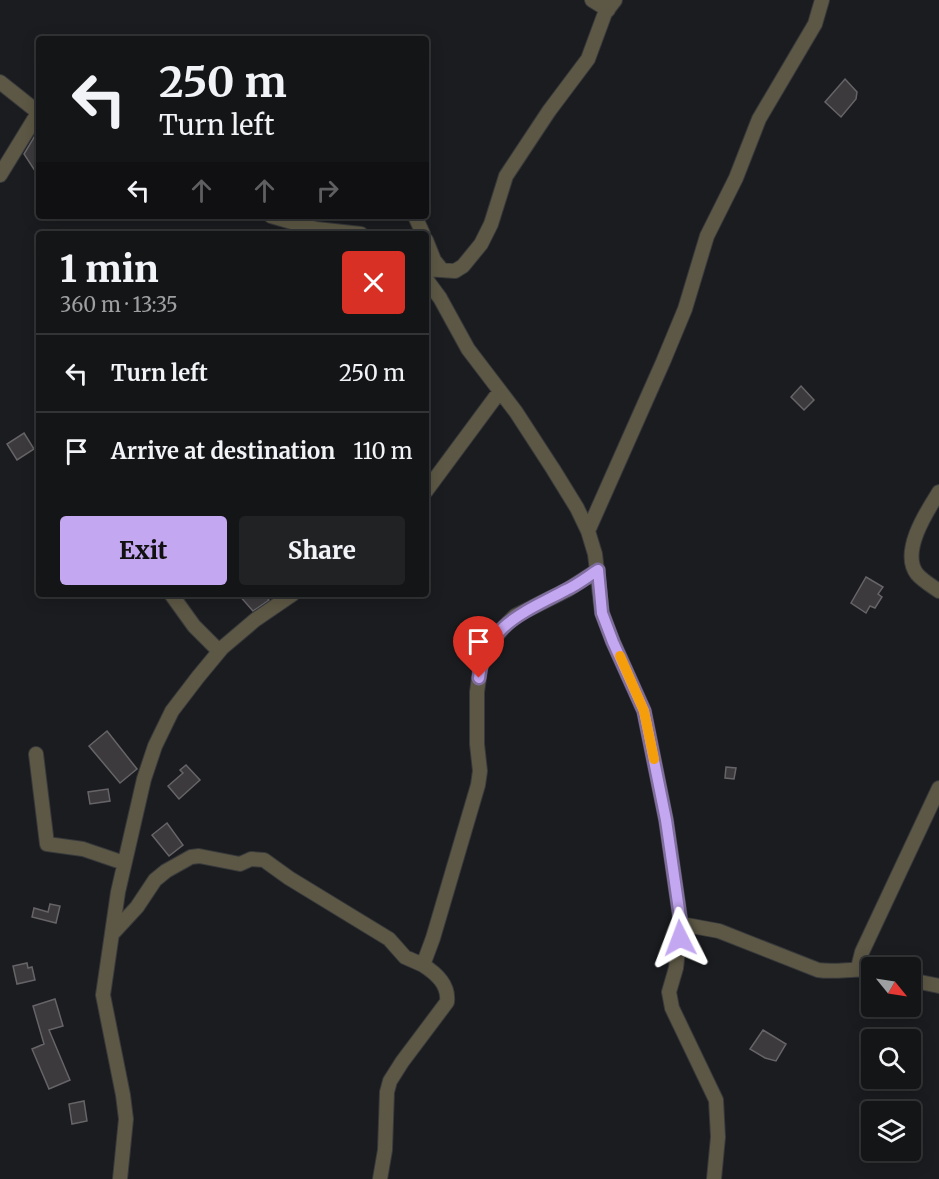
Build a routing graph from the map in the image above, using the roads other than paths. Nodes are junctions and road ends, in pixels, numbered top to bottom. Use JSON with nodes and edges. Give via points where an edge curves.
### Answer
{"nodes":[{"id":1,"x":592,"y":0,"type":"edge"},
{"id":2,"x":822,"y":0,"type":"edge"},
{"id":3,"x":611,"y":5,"type":"edge"},
{"id":4,"x":0,"y":82,"type":"edge"},
{"id":5,"x":36,"y":111,"type":"edge"},
{"id":6,"x":36,"y":118,"type":"edge"},
{"id":7,"x":0,"y":175,"type":"edge"},
{"id":8,"x":282,"y":219,"type":"edge"},
{"id":9,"x":334,"y":231,"type":"edge"},
{"id":10,"x":429,"y":248,"type":"edge"},
{"id":11,"x":429,"y":269,"type":"edge"},
{"id":12,"x":442,"y":270,"type":"junction"},
{"id":13,"x":429,"y":283,"type":"edge"},
{"id":14,"x":500,"y":391,"type":"junction"},
{"id":15,"x":429,"y":486,"type":"edge"},
{"id":16,"x":939,"y":492,"type":"edge"},
{"id":17,"x":588,"y":531,"type":"junction"},
{"id":18,"x":598,"y":570,"type":"junction"},
{"id":19,"x":939,"y":591,"type":"edge"},
{"id":20,"x":173,"y":597,"type":"edge"},
{"id":21,"x":289,"y":597,"type":"edge"},
{"id":22,"x":219,"y":651,"type":"junction"},
{"id":23,"x":36,"y":754,"type":"dead end"},
{"id":24,"x":939,"y":788,"type":"edge"},
{"id":25,"x":124,"y":863,"type":"junction"},
{"id":26,"x":681,"y":924,"type":"junction"},
{"id":27,"x":113,"y":933,"type":"junction"},
{"id":28,"x":863,"y":957,"type":"edge"},
{"id":29,"x":423,"y":965,"type":"junction"},
{"id":30,"x":861,"y":969,"type":"edge"},
{"id":31,"x":921,"y":982,"type":"edge"},
{"id":32,"x":939,"y":986,"type":"edge"},
{"id":33,"x":120,"y":1179,"type":"edge"},
{"id":34,"x":380,"y":1179,"type":"edge"},
{"id":35,"x":714,"y":1179,"type":"edge"}],
"edges":[{"from":1,"to":3,"type":"street"},
{"from":2,"to":17,"type":"street","via":[[815,24],[759,119],[707,236],[668,351]]},
{"from":3,"to":12,"type":"street","via":[[588,59],[506,176],[481,244],[463,266],[455,271]]},
{"from":4,"to":5,"type":"street"},
{"from":6,"to":7,"type":"street"},
{"from":8,"to":9,"type":"street"},
{"from":10,"to":12,"type":"street"},
{"from":11,"to":12,"type":"street"},
{"from":13,"to":14,"type":"street","via":[[468,350]]},
{"from":14,"to":15,"type":"street"},
{"from":14,"to":17,"type":"street","via":[[553,469]]},
{"from":16,"to":19,"type":"street","via":[[917,527],[912,554],[915,572]]},
{"from":17,"to":18,"type":"street"},
{"from":18,"to":26,"type":"street","via":[[602,613],[644,711],[666,820]]},
{"from":18,"to":29,"type":"street","via":[[515,616],[496,637],[481,663],[477,692],[478,785]]},
{"from":20,"to":22,"type":"street"},
{"from":21,"to":22,"type":"street"},
{"from":22,"to":25,"type":"street","via":[[172,711],[155,746]]},
{"from":23,"to":25,"type":"street","via":[[47,844],[82,849]]},
{"from":24,"to":28,"type":"street"},
{"from":25,"to":27,"type":"street"},
{"from":26,"to":30,"type":"street","via":[[719,931],[818,970]]},
{"from":26,"to":35,"type":"street","via":[[669,992],[672,1008],[716,1100]]},
{"from":27,"to":29,"type":"street","via":[[137,908],[155,880],[191,857],[240,864],[251,859],[264,860],[370,926],[405,957]]},
{"from":27,"to":33,"type":"street","via":[[103,994],[126,1119]]},
{"from":29,"to":34,"type":"street","via":[[444,983],[447,1002],[390,1081],[386,1150]]},
{"from":31,"to":32,"type":"street"}]}
